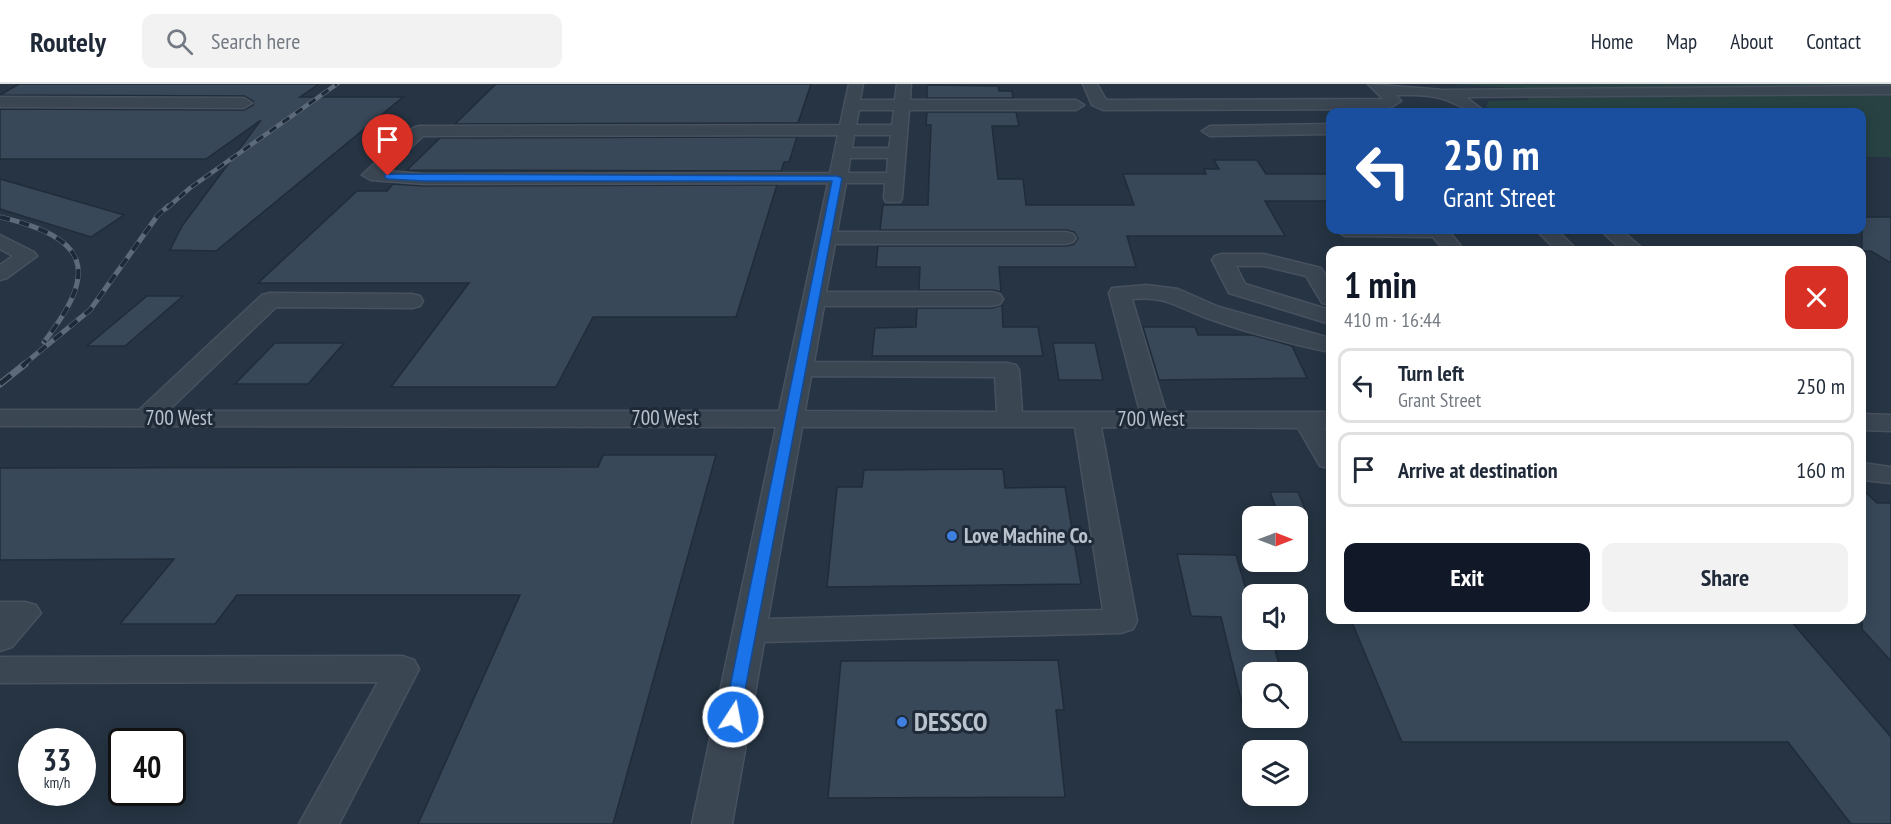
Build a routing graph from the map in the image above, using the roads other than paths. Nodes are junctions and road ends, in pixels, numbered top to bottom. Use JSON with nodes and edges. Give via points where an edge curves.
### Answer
{"nodes":[{"id":1,"x":856,"y":84,"type":"edge"},
{"id":2,"x":904,"y":84,"type":"edge"},
{"id":3,"x":1090,"y":84,"type":"edge"},
{"id":4,"x":1379,"y":87,"type":"edge"},
{"id":5,"x":1891,"y":90,"type":"edge"},
{"id":6,"x":1447,"y":93,"type":"junction"},
{"id":7,"x":0,"y":102,"type":"edge"},
{"id":8,"x":244,"y":103,"type":"dead end"},
{"id":9,"x":852,"y":105,"type":"junction"},
{"id":10,"x":1076,"y":105,"type":"dead end"},
{"id":11,"x":902,"y":106,"type":"junction"},
{"id":12,"x":1473,"y":108,"type":"edge"},
{"id":13,"x":1326,"y":129,"type":"edge"},
{"id":14,"x":847,"y":130,"type":"junction"},
{"id":15,"x":900,"y":130,"type":"junction"},
{"id":16,"x":1209,"y":131,"type":"dead end"},
{"id":17,"x":842,"y":153,"type":"junction"},
{"id":18,"x":897,"y":153,"type":"junction"},
{"id":19,"x":837,"y":178,"type":"junction"},
{"id":20,"x":895,"y":178,"type":"junction"},
{"id":21,"x":893,"y":198,"type":"dead end"},
{"id":22,"x":1441,"y":234,"type":"edge"},
{"id":23,"x":1550,"y":234,"type":"edge"},
{"id":24,"x":1615,"y":234,"type":"edge"},
{"id":25,"x":825,"y":238,"type":"junction"},
{"id":26,"x":1066,"y":238,"type":"dead end"},
{"id":27,"x":0,"y":241,"type":"edge"},
{"id":28,"x":1451,"y":246,"type":"edge"},
{"id":29,"x":1564,"y":246,"type":"edge"},
{"id":30,"x":1629,"y":246,"type":"edge"},
{"id":31,"x":1322,"y":272,"type":"edge"},
{"id":32,"x":0,"y":274,"type":"edge"},
{"id":33,"x":813,"y":299,"type":"junction"},
{"id":34,"x":992,"y":299,"type":"dead end"},
{"id":35,"x":412,"y":301,"type":"dead end"},
{"id":36,"x":1326,"y":316,"type":"edge"},
{"id":37,"x":1326,"y":344,"type":"edge"},
{"id":38,"x":799,"y":369,"type":"junction"},
{"id":39,"x":789,"y":417,"type":"junction"},
{"id":40,"x":0,"y":418,"type":"edge"},
{"id":41,"x":146,"y":418,"type":"junction"},
{"id":42,"x":1010,"y":418,"type":"junction"},
{"id":43,"x":1086,"y":418,"type":"junction"},
{"id":44,"x":1155,"y":419,"type":"junction"},
{"id":45,"x":1318,"y":420,"type":"edge"},
{"id":46,"x":1866,"y":422,"type":"edge"},
{"id":47,"x":1891,"y":423,"type":"edge"},
{"id":48,"x":1326,"y":447,"type":"edge"},
{"id":49,"x":1866,"y":473,"type":"edge"},
{"id":50,"x":1891,"y":475,"type":"edge"},
{"id":51,"x":0,"y":613,"type":"edge"},
{"id":52,"x":749,"y":631,"type":"junction"},
{"id":53,"x":0,"y":639,"type":"edge"},
{"id":54,"x":0,"y":670,"type":"edge"},
{"id":55,"x":319,"y":824,"type":"edge"},
{"id":56,"x":712,"y":824,"type":"edge"}],
"edges":[{"from":1,"to":9,"type":"street"},
{"from":2,"to":11,"type":"street"},
{"from":3,"to":4,"type":"street","via":[[1097,102],[1103,105],[1393,101]]},
{"from":4,"to":6,"type":"street"},
{"from":5,"to":6,"type":"street"},
{"from":6,"to":12,"type":"street"},
{"from":7,"to":8,"type":"street"},
{"from":9,"to":11,"type":"street"},
{"from":9,"to":14,"type":"street"},
{"from":10,"to":11,"type":"street"},
{"from":11,"to":15,"type":"street"},
{"from":13,"to":16,"type":"street"},
{"from":14,"to":15,"type":"street"},
{"from":14,"to":17,"type":"street"},
{"from":14,"to":19,"type":"street","via":[[419,131],[370,175],[424,179]]},
{"from":15,"to":18,"type":"street"},
{"from":17,"to":18,"type":"street"},
{"from":17,"to":19,"type":"street"},
{"from":18,"to":20,"type":"street"},
{"from":19,"to":20,"type":"street"},
{"from":19,"to":25,"type":"street"},
{"from":20,"to":21,"type":"street"},
{"from":22,"to":28,"type":"street"},
{"from":23,"to":29,"type":"street"},
{"from":24,"to":30,"type":"street"},
{"from":25,"to":26,"type":"street"},
{"from":25,"to":33,"type":"street"},
{"from":27,"to":32,"type":"street","via":[[27,256]]},
{"from":31,"to":36,"type":"street","via":[[1264,260],[1222,260],[1237,288]]},
{"from":33,"to":34,"type":"street"},
{"from":33,"to":38,"type":"street"},
{"from":35,"to":41,"type":"street","via":[[270,300]]},
{"from":37,"to":44,"type":"street","via":[[1211,312],[1178,296],[1147,291],[1120,293]]},
{"from":38,"to":39,"type":"street"},
{"from":38,"to":42,"type":"street","via":[[1006,370]]},
{"from":39,"to":41,"type":"street","name":"700 West"},
{"from":39,"to":42,"type":"street","name":"700 West"},
{"from":39,"to":52,"type":"street"},
{"from":40,"to":41,"type":"street","name":"700 West"},
{"from":42,"to":43,"type":"street","name":"700 West"},
{"from":43,"to":44,"type":"street","name":"700 West"},
{"from":43,"to":52,"type":"street","via":[[1121,621]]},
{"from":44,"to":45,"type":"street","name":"700 West"},
{"from":45,"to":48,"type":"street"},
{"from":46,"to":47,"type":"street"},
{"from":49,"to":50,"type":"street"},
{"from":51,"to":53,"type":"street","via":[[25,613]]},
{"from":52,"to":56,"type":"street"},
{"from":54,"to":55,"type":"street","via":[[402,669]]}]}
